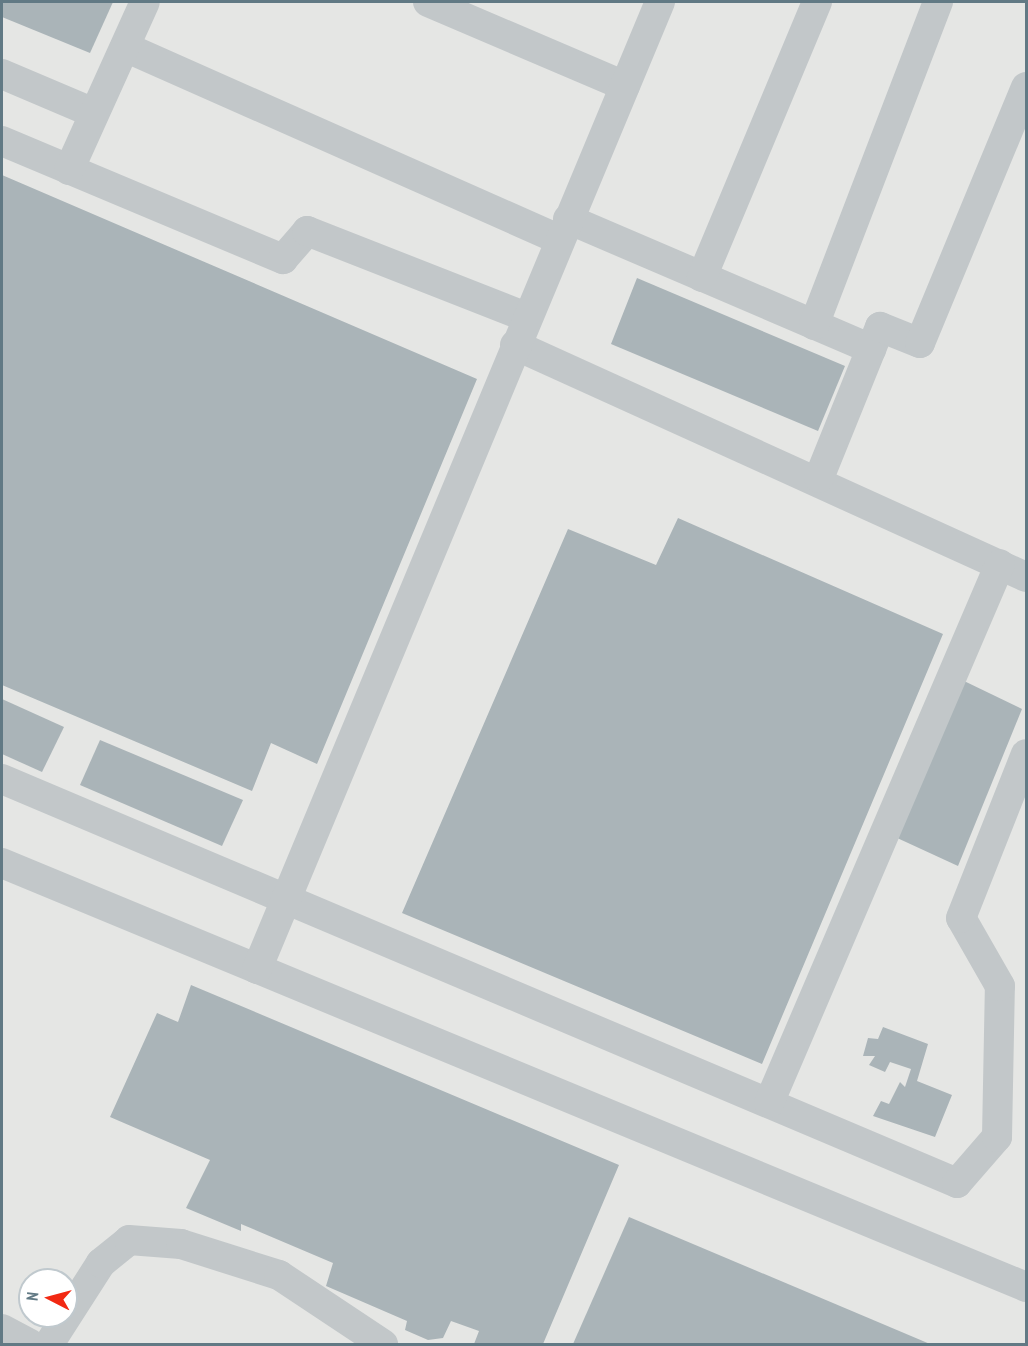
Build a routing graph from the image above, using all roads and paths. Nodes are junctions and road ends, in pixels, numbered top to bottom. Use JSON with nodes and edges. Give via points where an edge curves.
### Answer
{"nodes":[{"id":1,"x":145,"y":2,"type":"edge"},
{"id":2,"x":428,"y":2,"type":"edge"},
{"id":3,"x":660,"y":2,"type":"edge"},
{"id":4,"x":817,"y":2,"type":"edge"},
{"id":5,"x":938,"y":2,"type":"edge"},
{"id":6,"x":125,"y":47,"type":"junction"},
{"id":7,"x":2,"y":74,"type":"edge"},
{"id":8,"x":624,"y":86,"type":"junction"},
{"id":9,"x":1026,"y":87,"type":"edge"},
{"id":10,"x":94,"y":113,"type":"junction"},
{"id":11,"x":2,"y":141,"type":"edge"},
{"id":12,"x":69,"y":170,"type":"junction"},
{"id":13,"x":564,"y":229,"type":"junction"},
{"id":14,"x":702,"y":277,"type":"junction"},
{"id":15,"x":527,"y":317,"type":"junction"},
{"id":16,"x":814,"y":325,"type":"junction"},
{"id":17,"x":515,"y":345,"type":"junction"},
{"id":18,"x":872,"y":349,"type":"junction"},
{"id":19,"x":819,"y":478,"type":"junction"},
{"id":20,"x":1013,"y":570,"type":"edge"},
{"id":21,"x":1026,"y":754,"type":"edge"},
{"id":22,"x":2,"y":779,"type":"edge"},
{"id":23,"x":2,"y":863,"type":"edge"},
{"id":24,"x":286,"y":901,"type":"junction"},
{"id":25,"x":257,"y":969,"type":"junction"},
{"id":26,"x":769,"y":1103,"type":"junction"},
{"id":27,"x":1026,"y":1287,"type":"edge"},
{"id":28,"x":2,"y":1329,"type":"edge"},
{"id":29,"x":30,"y":1344,"type":"edge"},
{"id":30,"x":49,"y":1344,"type":"edge"},
{"id":31,"x":383,"y":1344,"type":"edge"}],
"edges":[{"from":1,"to":6,"type":"street"},
{"from":2,"to":8,"type":"street"},
{"from":3,"to":8,"type":"street"},
{"from":4,"to":14,"type":"street"},
{"from":5,"to":16,"type":"street"},
{"from":6,"to":10,"type":"street"},
{"from":6,"to":13,"type":"street"},
{"from":7,"to":10,"type":"street"},
{"from":8,"to":13,"type":"street"},
{"from":9,"to":18,"type":"street","via":[[920,343],[880,327]]},
{"from":10,"to":12,"type":"street"},
{"from":11,"to":12,"type":"street"},
{"from":12,"to":15,"type":"street","via":[[283,259],[307,231]]},
{"from":13,"to":14,"type":"street"},
{"from":13,"to":15,"type":"street"},
{"from":14,"to":16,"type":"street"},
{"from":15,"to":17,"type":"street"},
{"from":16,"to":18,"type":"street"},
{"from":17,"to":19,"type":"street"},
{"from":17,"to":24,"type":"street"},
{"from":18,"to":19,"type":"street"},
{"from":19,"to":20,"type":"street"},
{"from":20,"to":26,"type":"street"},
{"from":21,"to":26,"type":"street","via":[[961,918],[1000,986],[997,1137],[957,1183]]},
{"from":22,"to":24,"type":"street"},
{"from":23,"to":25,"type":"street"},
{"from":24,"to":25,"type":"street"},
{"from":24,"to":26,"type":"street"},
{"from":25,"to":27,"type":"street"},
{"from":28,"to":29,"type":"street"},
{"from":30,"to":31,"type":"street","via":[[101,1263],[129,1240],[181,1244],[279,1275]]}]}
